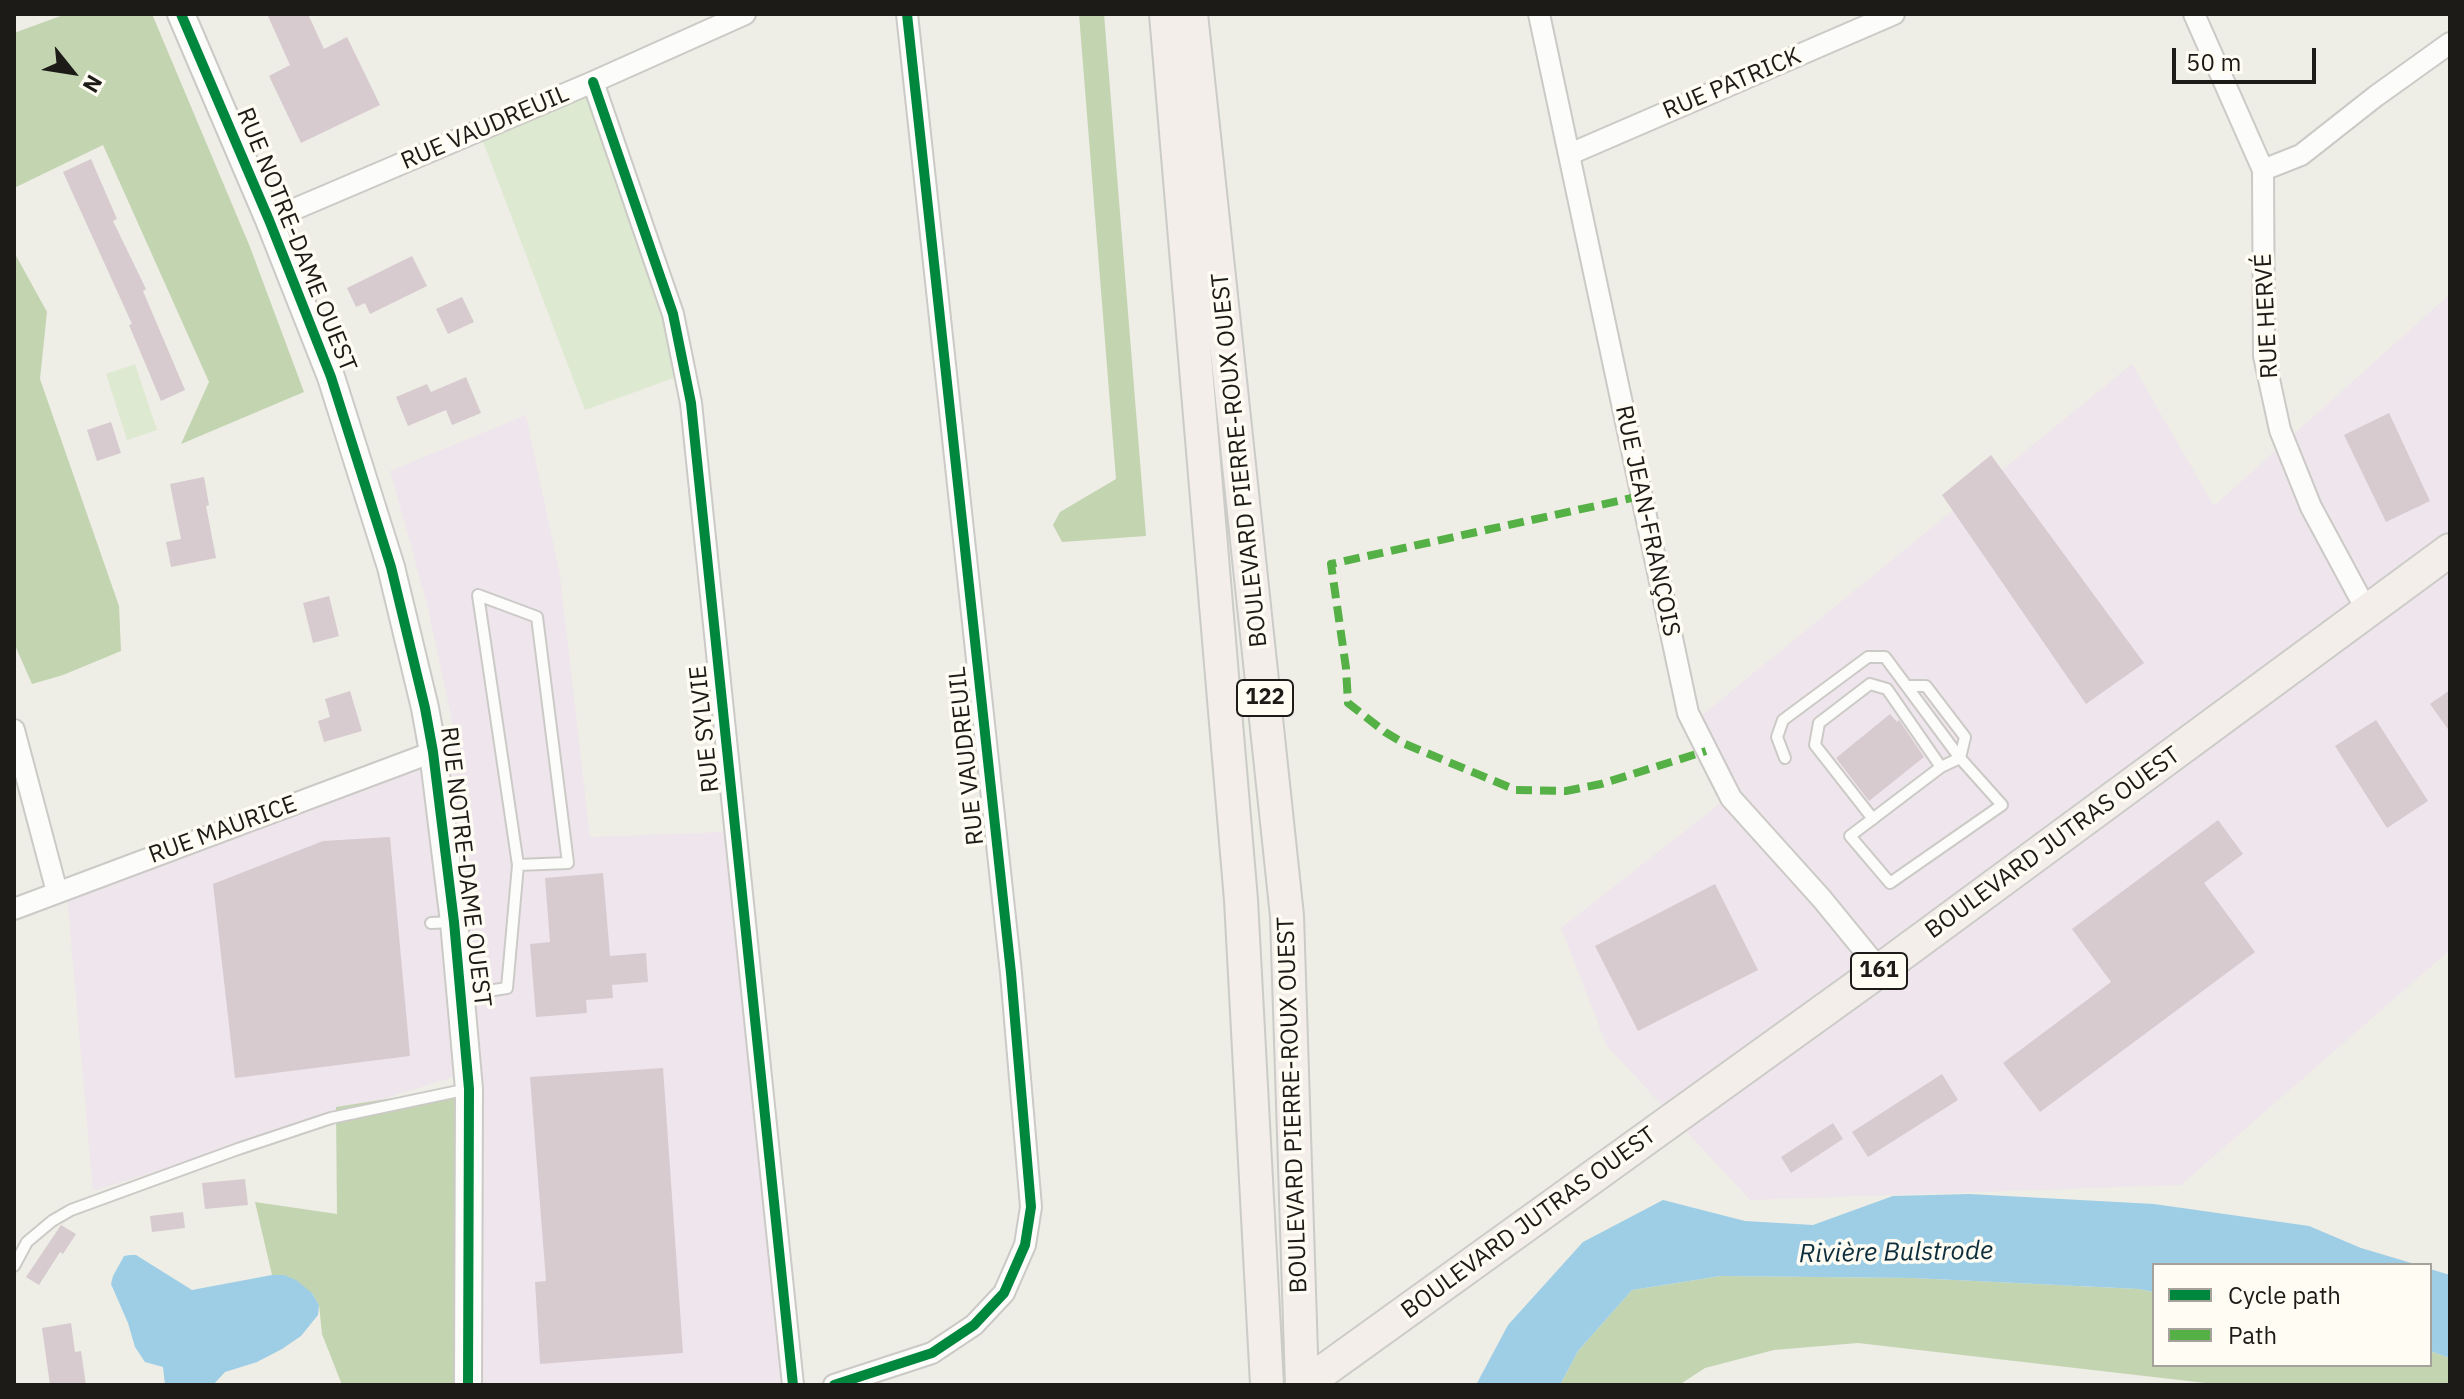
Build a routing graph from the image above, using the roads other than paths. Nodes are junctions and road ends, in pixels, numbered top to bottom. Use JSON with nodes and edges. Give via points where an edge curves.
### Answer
{"nodes":[{"id":1,"x":181,"y":14,"type":"edge"},
{"id":2,"x":745,"y":14,"type":"edge"},
{"id":3,"x":907,"y":14,"type":"edge"},
{"id":4,"x":1166,"y":14,"type":"edge"},
{"id":5,"x":1191,"y":14,"type":"edge"},
{"id":6,"x":1539,"y":14,"type":"edge"},
{"id":7,"x":1894,"y":14,"type":"edge"},
{"id":8,"x":2194,"y":14,"type":"edge"},
{"id":9,"x":2450,"y":43,"type":"edge"},
{"id":10,"x":593,"y":82,"type":"junction"},
{"id":11,"x":1570,"y":154,"type":"junction"},
{"id":12,"x":2263,"y":170,"type":"junction"},
{"id":13,"x":269,"y":220,"type":"junction"},
{"id":14,"x":2450,"y":550,"type":"edge"},
{"id":15,"x":2367,"y":611,"type":"junction"},
{"id":16,"x":1907,"y":686,"type":"junction"},
{"id":17,"x":14,"y":730,"type":"edge"},
{"id":18,"x":433,"y":752,"type":"junction"},
{"id":19,"x":1785,"y":758,"type":"dead end"},
{"id":20,"x":1960,"y":758,"type":"junction"},
{"id":21,"x":1941,"y":767,"type":"junction"},
{"id":22,"x":1873,"y":819,"type":"junction"},
{"id":23,"x":518,"y":865,"type":"junction"},
{"id":24,"x":57,"y":892,"type":"junction"},
{"id":25,"x":14,"y":909,"type":"edge"},
{"id":26,"x":1880,"y":970,"type":"junction"},
{"id":27,"x":462,"y":995,"type":"junction"},
{"id":28,"x":469,"y":1089,"type":"junction"},
{"id":29,"x":14,"y":1266,"type":"edge"},
{"id":30,"x":465,"y":1383,"type":"edge"},
{"id":31,"x":793,"y":1385,"type":"edge"},
{"id":32,"x":834,"y":1385,"type":"edge"},
{"id":33,"x":1267,"y":1385,"type":"edge"},
{"id":34,"x":1303,"y":1385,"type":"edge"}],
"edges":[{"from":1,"to":13,"type":"street","name":"RUE NOTRE-DAME OUEST"},
{"from":2,"to":10,"type":"street","name":"RUE VAUDREUIL"},
{"from":3,"to":32,"type":"street","name":"RUE VAUDREUIL","via":[[1031,1207],[1025,1245],[1004,1293],[974,1325],[932,1353]]},
{"from":4,"to":33,"type":"main road","name":"BOULEVARD PIERRE-ROUX OUEST","number":"122","via":[[1241,900]]},
{"from":5,"to":34,"type":"main road","name":"BOULEVARD PIERRE-ROUX OUEST","number":"122","via":[[1287,916]]},
{"from":6,"to":11,"type":"street","name":"RUE JEAN-FRANÇOIS"},
{"from":7,"to":11,"type":"street","name":"RUE PATRICK"},
{"from":8,"to":12,"type":"street","name":"RUE HERVÉ"},
{"from":9,"to":12,"type":"street","via":[[2301,155]]},
{"from":10,"to":13,"type":"street","name":"RUE VAUDREUIL"},
{"from":10,"to":31,"type":"street","name":"RUE SYLVIE","via":[[673,314],[691,403]]},
{"from":11,"to":26,"type":"street","name":"RUE JEAN-FRANÇOIS","via":[[1688,713],[1731,798]]},
{"from":12,"to":15,"type":"street","name":"RUE HERVÉ","via":[[2264,356],[2280,430],[2311,507]]},
{"from":13,"to":18,"type":"street","name":"RUE NOTRE-DAME OUEST","via":[[367,484]]},
{"from":14,"to":15,"type":"main road","name":"BOULEVARD JUTRAS OUEST","number":"161"},
{"from":15,"to":26,"type":"main road","name":"BOULEVARD JUTRAS OUEST","number":"161"},
{"from":16,"to":19,"type":"lane","via":[[1885,657],[1868,657],[1783,720],[1777,737]]},
{"from":16,"to":20,"type":"lane"},
{"from":16,"to":20,"type":"lane","via":[[1926,686],[1965,737]]},
{"from":17,"to":24,"type":"street"},
{"from":18,"to":24,"type":"street","name":"RUE MAURICE"},
{"from":18,"to":27,"type":"street","name":"RUE NOTRE-DAME OUEST","via":[[442,923]]},
{"from":20,"to":21,"type":"lane"},
{"from":20,"to":22,"type":"lane","via":[[2002,805],[1890,883],[1850,836]]},
{"from":21,"to":22,"type":"lane"},
{"from":21,"to":22,"type":"lane","via":[[1887,689],[1870,684],[1819,723],[1815,745]]},
{"from":23,"to":23,"type":"lane","via":[[516,850],[478,595],[537,617],[568,863]]},
{"from":23,"to":27,"type":"lane","via":[[507,988]]},
{"from":24,"to":25,"type":"street","name":"RUE MAURICE"},
{"from":26,"to":34,"type":"main road","name":"BOULEVARD JUTRAS OUEST","number":"161"},
{"from":27,"to":28,"type":"street","name":"RUE NOTRE-DAME OUEST"},
{"from":28,"to":29,"type":"lane","via":[[331,1118],[71,1210],[27,1242]]},
{"from":28,"to":30,"type":"street","name":"RUE NOTRE-DAME OUEST"}]}
